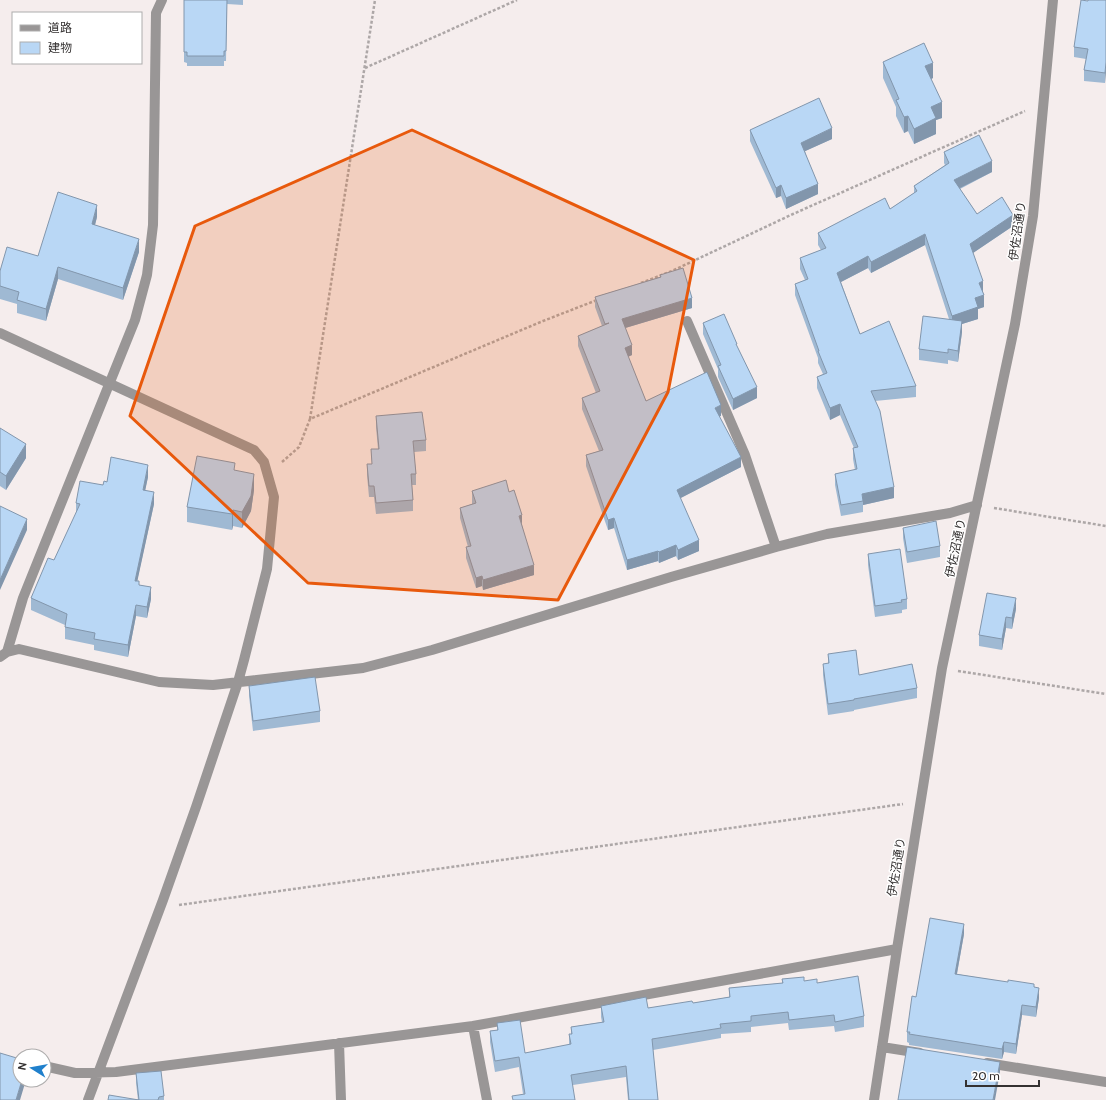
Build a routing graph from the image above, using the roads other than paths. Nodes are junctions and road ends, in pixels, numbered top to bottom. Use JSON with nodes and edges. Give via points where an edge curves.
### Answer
{"nodes":[{"id":1,"x":162,"y":0,"type":"edge"},
{"id":2,"x":1053,"y":0,"type":"edge"},
{"id":3,"x":686,"y":321,"type":"dead end"},
{"id":4,"x":0,"y":334,"type":"edge"},
{"id":5,"x":110,"y":385,"type":"junction"},
{"id":6,"x":977,"y":505,"type":"junction"},
{"id":7,"x":776,"y":547,"type":"junction"},
{"id":8,"x":4,"y":654,"type":"edge"},
{"id":9,"x":238,"y":682,"type":"junction"},
{"id":10,"x":897,"y":948,"type":"junction"},
{"id":11,"x":473,"y":1026,"type":"junction"},
{"id":12,"x":340,"y":1043,"type":"junction"},
{"id":13,"x":882,"y":1047,"type":"junction"},
{"id":14,"x":929,"y":1054,"type":"edge"},
{"id":15,"x":975,"y":1062,"type":"edge"},
{"id":16,"x":52,"y":1068,"type":"edge"},
{"id":17,"x":98,"y":1073,"type":"junction"},
{"id":18,"x":1106,"y":1082,"type":"edge"},
{"id":19,"x":88,"y":1100,"type":"edge"},
{"id":20,"x":341,"y":1100,"type":"edge"},
{"id":21,"x":487,"y":1100,"type":"edge"},
{"id":22,"x":874,"y":1100,"type":"edge"}],
"edges":[{"from":1,"to":5,"type":"street","via":[[156,13],[154,225],[147,275],[135,320]]},
{"from":2,"to":6,"type":"street","name":"伊佐沼通り","via":[[1033,216],[1015,324]]},
{"from":3,"to":7,"type":"street","via":[[745,455]]},
{"from":4,"to":5,"type":"street"},
{"from":5,"to":8,"type":"street","via":[[23,598]]},
{"from":5,"to":9,"type":"street","via":[[254,450],[264,462],[274,497],[267,569]]},
{"from":6,"to":7,"type":"street","via":[[950,513],[827,534]]},
{"from":6,"to":10,"type":"street","name":"伊佐沼通り","via":[[942,668]]},
{"from":7,"to":9,"type":"street","via":[[371,666]]},
{"from":8,"to":9,"type":"street","via":[[19,649],[159,682],[213,685]]},
{"from":9,"to":17,"type":"street","via":[[164,900]]},
{"from":10,"to":11,"type":"street"},
{"from":10,"to":13,"type":"street","name":"伊佐沼通り"},
{"from":11,"to":12,"type":"street"},
{"from":11,"to":21,"type":"street"},
{"from":12,"to":17,"type":"street"},
{"from":12,"to":20,"type":"street"},
{"from":13,"to":14,"type":"street"},
{"from":13,"to":22,"type":"street","name":"伊佐沼通り"},
{"from":15,"to":18,"type":"street"},
{"from":16,"to":17,"type":"street","via":[[75,1073]]},
{"from":17,"to":19,"type":"street"}]}
